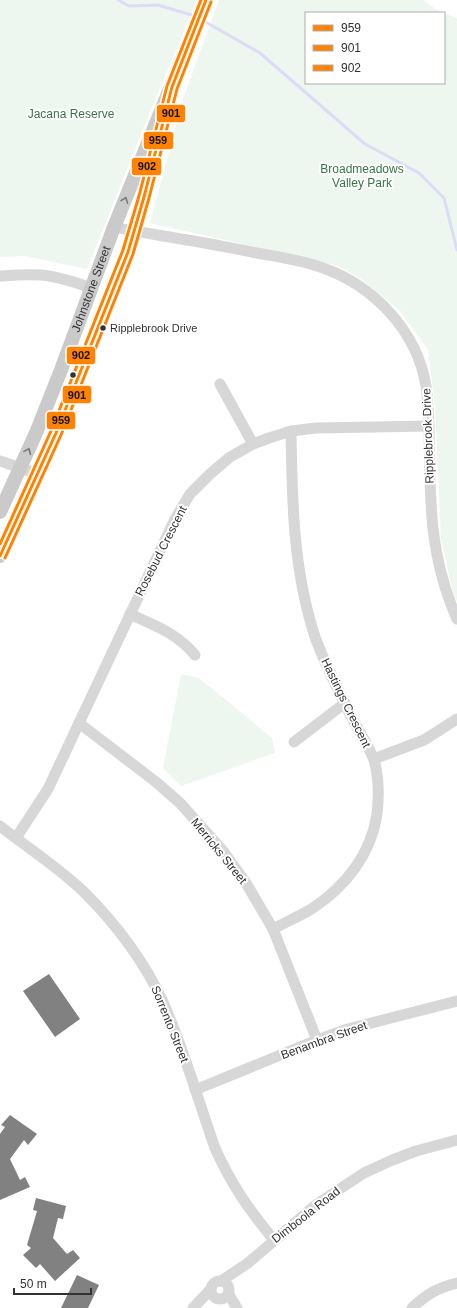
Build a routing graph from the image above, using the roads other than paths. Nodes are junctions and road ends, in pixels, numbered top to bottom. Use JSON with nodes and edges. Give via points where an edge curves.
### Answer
{"nodes":[{"id":1,"x":206,"y":2,"type":"edge"},
{"id":2,"x":172,"y":87,"type":"junction"},
{"id":3,"x":114,"y":227,"type":"junction"},
{"id":4,"x":134,"y":232,"type":"junction"},
{"id":5,"x":0,"y":276,"type":"edge"},
{"id":6,"x":92,"y":288,"type":"junction"},
{"id":7,"x":220,"y":384,"type":"dead end"},
{"id":8,"x":429,"y":426,"type":"junction"},
{"id":9,"x":291,"y":431,"type":"junction"},
{"id":10,"x":253,"y":444,"type":"junction"},
{"id":11,"x":0,"y":461,"type":"edge"},
{"id":12,"x":20,"y":468,"type":"junction"},
{"id":13,"x":38,"y":474,"type":"junction"},
{"id":14,"x":0,"y":512,"type":"edge"},
{"id":15,"x":0,"y":556,"type":"edge"},
{"id":16,"x":130,"y":614,"type":"junction"},
{"id":17,"x":457,"y":619,"type":"edge"},
{"id":18,"x":195,"y":655,"type":"dead end"},
{"id":19,"x":345,"y":703,"type":"junction"},
{"id":20,"x":457,"y":719,"type":"edge"},
{"id":21,"x":79,"y":723,"type":"junction"},
{"id":22,"x":294,"y":742,"type":"dead end"},
{"id":23,"x":374,"y":759,"type":"junction"},
{"id":24,"x":0,"y":826,"type":"edge"},
{"id":25,"x":16,"y":838,"type":"junction"},
{"id":26,"x":273,"y":929,"type":"junction"},
{"id":27,"x":457,"y":1001,"type":"edge"},
{"id":28,"x":317,"y":1040,"type":"junction"},
{"id":29,"x":195,"y":1090,"type":"junction"},
{"id":30,"x":457,"y":1140,"type":"edge"},
{"id":31,"x":274,"y":1240,"type":"junction"},
{"id":32,"x":457,"y":1283,"type":"edge"},
{"id":33,"x":221,"y":1292,"type":"junction"},
{"id":34,"x":194,"y":1308,"type":"edge"},
{"id":35,"x":232,"y":1308,"type":"edge"},
{"id":36,"x":237,"y":1308,"type":"edge"},
{"id":37,"x":412,"y":1308,"type":"edge"}],
"edges":[{"from":1,"to":2,"type":"main road","name":"Johnstone Street"},
{"from":3,"to":2,"type":"main road","name":"Johnstone Street","one_way":true},
{"from":2,"to":4,"type":"main road","name":"Johnstone Street"},
{"from":3,"to":4,"type":"street","name":"Ripplebrook Drive"},
{"from":3,"to":6,"type":"main road","name":"Johnstone Street"},
{"from":4,"to":8,"type":"street","name":"Ripplebrook Drive","via":[[180,238],[303,262],[323,267],[358,284],[384,305],[416,352],[426,384]]},
{"from":4,"to":13,"type":"main road","name":"Johnstone Street","via":[[114,289]]},
{"from":5,"to":6,"type":"street","via":[[42,275]]},
{"from":12,"to":6,"type":"main road","name":"Johnstone Street","one_way":true},
{"from":7,"to":10,"type":"street"},
{"from":8,"to":9,"type":"street","name":"Rosebud Crescent"},
{"from":8,"to":17,"type":"street","name":"Ripplebrook Drive","via":[[430,517],[441,576]]},
{"from":9,"to":10,"type":"street","name":"Rosebud Crescent"},
{"from":9,"to":19,"type":"street","name":"Hastings Crescent","via":[[294,539],[300,574],[316,637]]},
{"from":10,"to":16,"type":"street","name":"Rosebud Crescent","via":[[230,457],[190,494],[175,518]]},
{"from":11,"to":12,"type":"street"},
{"from":12,"to":13,"type":"street"},
{"from":12,"to":14,"type":"main road","name":"Johnstone Street"},
{"from":13,"to":15,"type":"main road","name":"Johnstone Street"},
{"from":16,"to":18,"type":"street","via":[[176,636]]},
{"from":16,"to":21,"type":"street","name":"Rosebud Crescent"},
{"from":19,"to":22,"type":"street"},
{"from":19,"to":23,"type":"street","name":"Hastings Crescent"},
{"from":20,"to":23,"type":"street","via":[[424,740]]},
{"from":21,"to":25,"type":"street","name":"Rosebud Crescent","via":[[48,789]]},
{"from":21,"to":26,"type":"street","name":"Merricks Street","via":[[156,782],[202,827],[246,882]]},
{"from":23,"to":26,"type":"street","name":"Hastings Crescent","via":[[378,779],[376,822],[363,857],[341,886],[325,899],[312,909]]},
{"from":24,"to":25,"type":"street","name":"Sorrento Street"},
{"from":25,"to":29,"type":"street","name":"Sorrento Street","via":[[83,891],[110,919],[146,969],[173,1025]]},
{"from":26,"to":28,"type":"street","name":"Merricks Street"},
{"from":27,"to":28,"type":"street","name":"Benambra Street","via":[[364,1024]]},
{"from":28,"to":29,"type":"street","name":"Benambra Street"},
{"from":29,"to":31,"type":"street","name":"Sorrento Street","via":[[214,1148],[224,1168],[254,1216]]},
{"from":30,"to":31,"type":"street","name":"Dimboola Road","via":[[416,1151],[364,1173],[317,1204]]},
{"from":31,"to":33,"type":"street","name":"Dimboola Road"},
{"from":32,"to":37,"type":"street","via":[[431,1292]]},
{"from":33,"to":34,"type":"street","name":"Dimboola Road"},
{"from":33,"to":35,"type":"street"},
{"from":33,"to":36,"type":"street"}]}
